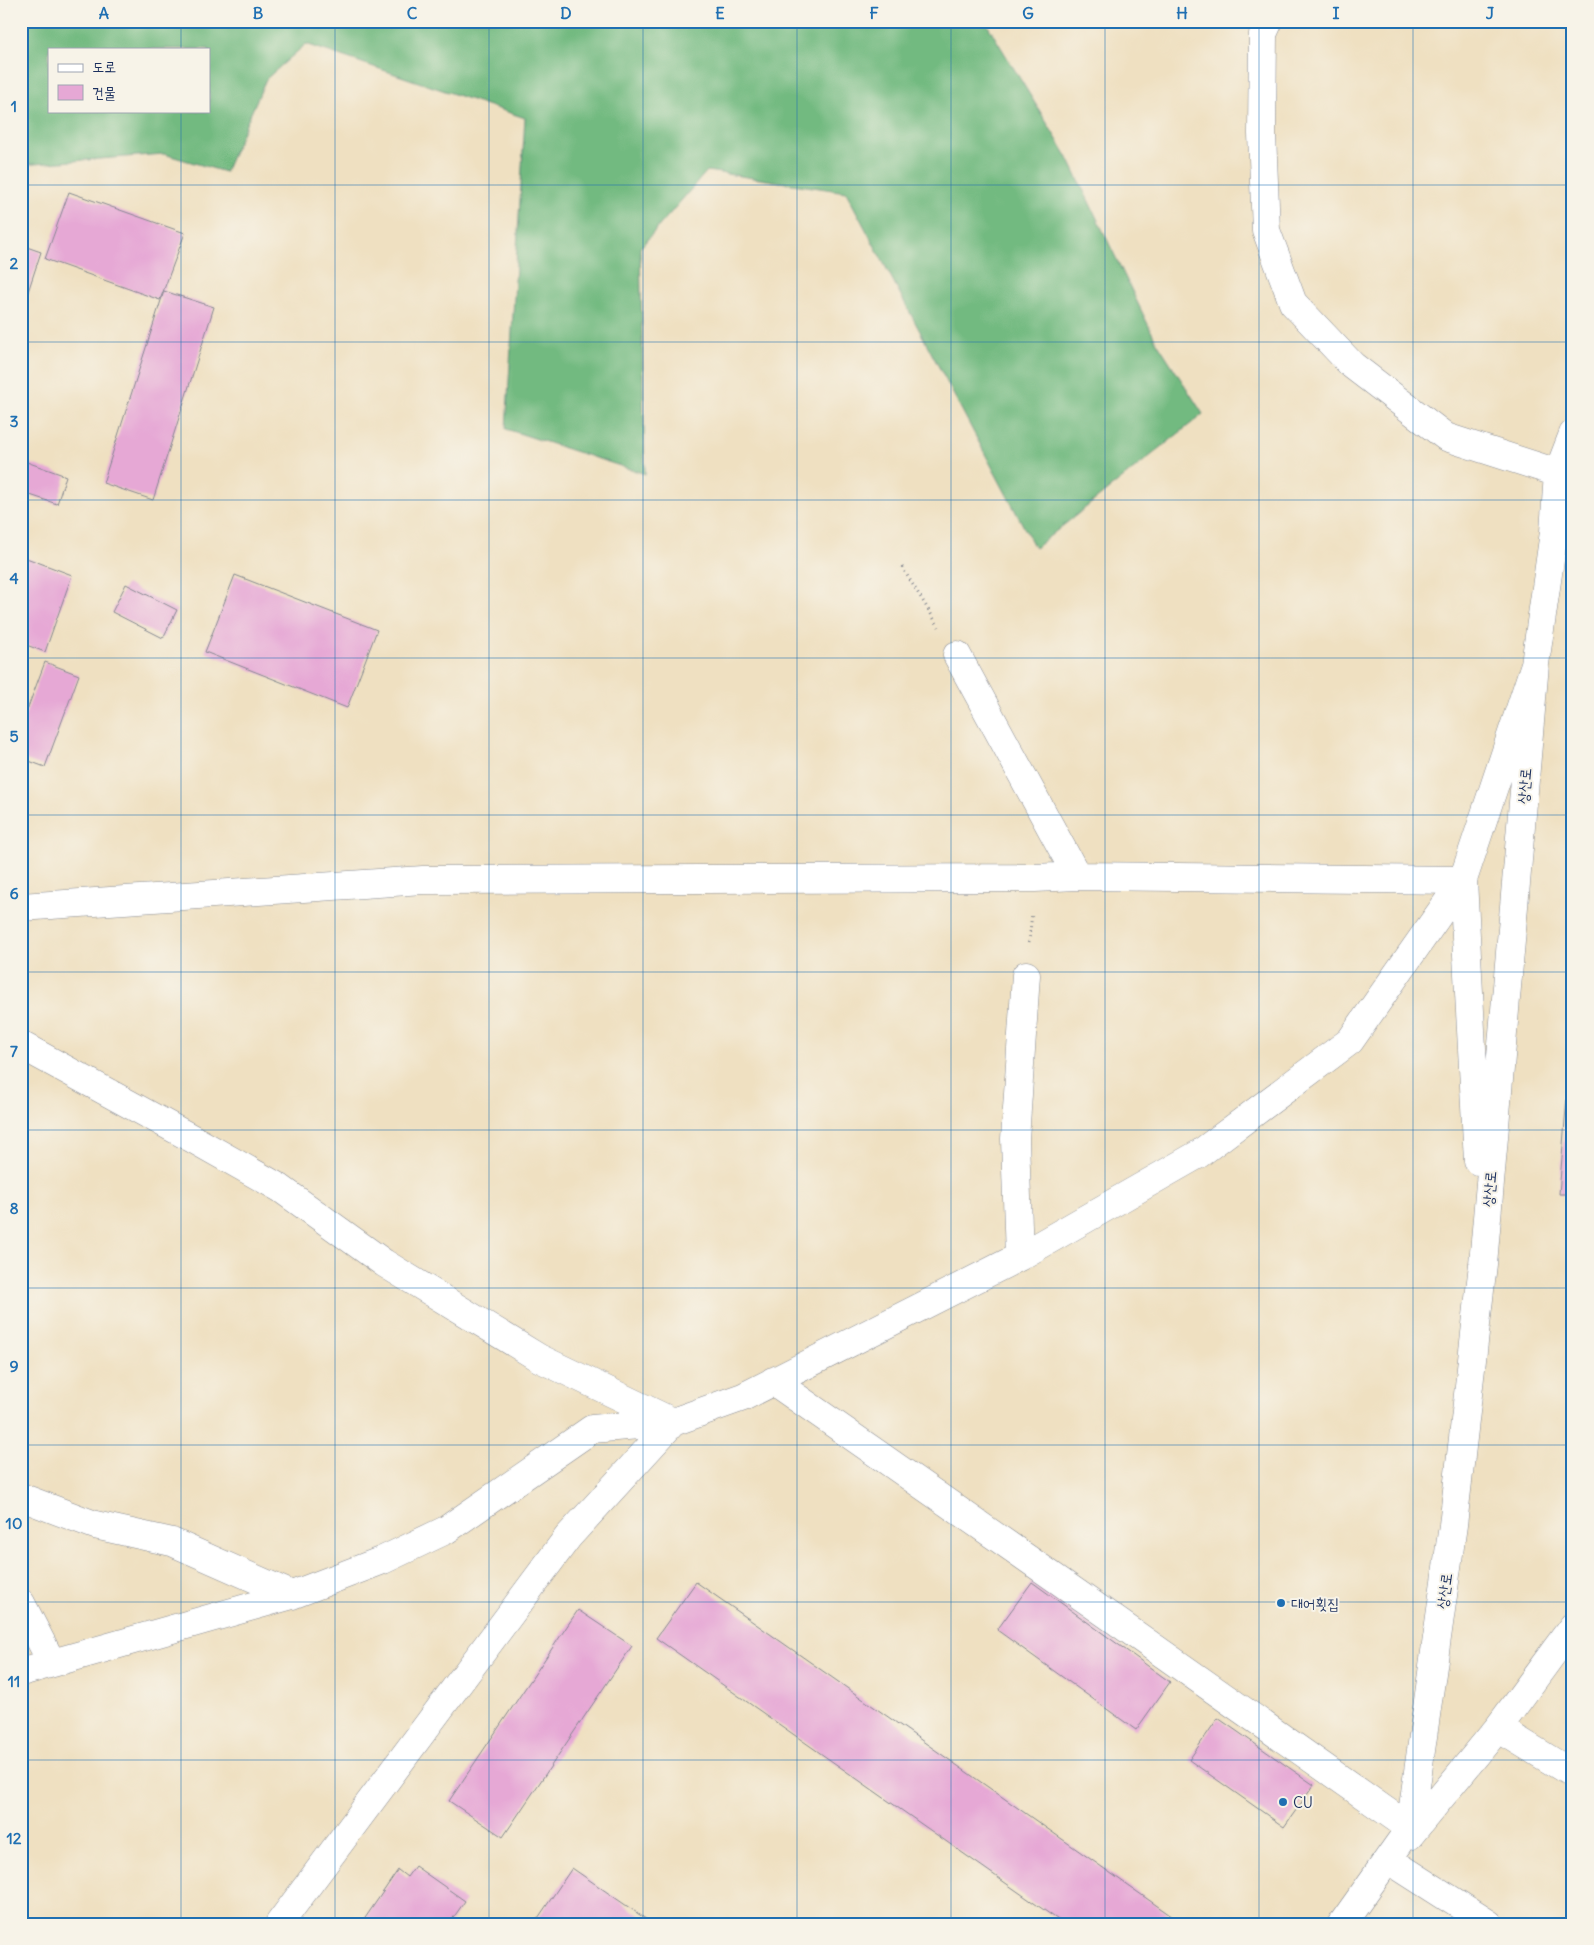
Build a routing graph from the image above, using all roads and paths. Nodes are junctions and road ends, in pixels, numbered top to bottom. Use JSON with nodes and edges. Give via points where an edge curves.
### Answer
{"nodes":[{"id":1,"x":1269,"y":21,"type":"edge"},
{"id":2,"x":1573,"y":434,"type":"edge"},
{"id":3,"x":1558,"y":473,"type":"junction"},
{"id":4,"x":1554,"y":532,"type":"junction"},
{"id":5,"x":1573,"y":553,"type":"edge"},
{"id":6,"x":902,"y":567,"type":"dead end"},
{"id":7,"x":957,"y":655,"type":"joint"},
{"id":8,"x":1535,"y":664,"type":"junction"},
{"id":9,"x":1077,"y":876,"type":"junction"},
{"id":10,"x":1035,"y":878,"type":"junction"},
{"id":11,"x":1463,"y":880,"type":"junction"},
{"id":12,"x":21,"y":907,"type":"edge"},
{"id":13,"x":1026,"y":975,"type":"joint"},
{"id":14,"x":21,"y":1045,"type":"edge"},
{"id":15,"x":1019,"y":1257,"type":"junction"},
{"id":16,"x":1483,"y":1264,"type":"junction"},
{"id":17,"x":773,"y":1381,"type":"junction"},
{"id":18,"x":673,"y":1422,"type":"junction"},
{"id":19,"x":21,"y":1497,"type":"edge"},
{"id":20,"x":292,"y":1595,"type":"junction"},
{"id":21,"x":21,"y":1603,"type":"edge"},
{"id":22,"x":1573,"y":1626,"type":"edge"},
{"id":23,"x":52,"y":1663,"type":"junction"},
{"id":24,"x":21,"y":1672,"type":"edge"},
{"id":25,"x":1498,"y":1728,"type":"junction"},
{"id":26,"x":1573,"y":1774,"type":"edge"},
{"id":27,"x":1410,"y":1828,"type":"junction"},
{"id":28,"x":1389,"y":1860,"type":"junction"},
{"id":29,"x":279,"y":1924,"type":"edge"},
{"id":30,"x":1342,"y":1924,"type":"edge"},
{"id":31,"x":1489,"y":1924,"type":"edge"}],
"edges":[{"from":1,"to":3,"type":"street","via":[[1263,34],[1262,134],[1266,230],[1294,303],[1352,365],[1446,437]]},
{"from":2,"to":3,"type":"street","name":"상산로"},
{"from":3,"to":4,"type":"street","name":"상산로"},
{"from":4,"to":5,"type":"street"},
{"from":4,"to":8,"type":"street","name":"상산로"},
{"from":6,"to":7,"type":"path"},
{"from":7,"to":9,"type":"street"},
{"from":8,"to":11,"type":"street"},
{"from":8,"to":16,"type":"street","name":"상산로"},
{"from":9,"to":10,"type":"street"},
{"from":9,"to":11,"type":"street"},
{"from":10,"to":12,"type":"street","via":[[423,880]]},
{"from":10,"to":13,"type":"path"},
{"from":11,"to":15,"type":"street","via":[[1350,1041],[1199,1154]]},
{"from":11,"to":16,"type":"street"},
{"from":13,"to":15,"type":"street","via":[[1016,1139]]},
{"from":14,"to":18,"type":"street","via":[[280,1188],[384,1263],[539,1358]]},
{"from":15,"to":17,"type":"street"},
{"from":16,"to":27,"type":"street","name":"상산로","via":[[1453,1525]]},
{"from":17,"to":18,"type":"street","via":[[744,1397]]},
{"from":17,"to":27,"type":"street"},
{"from":18,"to":20,"type":"street","via":[[592,1429],[446,1530],[384,1560]]},
{"from":18,"to":29,"type":"street","via":[[568,1538]]},
{"from":19,"to":20,"type":"street","via":[[95,1525],[172,1542]]},
{"from":20,"to":23,"type":"street"},
{"from":21,"to":23,"type":"street"},
{"from":22,"to":25,"type":"street"},
{"from":23,"to":24,"type":"street"},
{"from":25,"to":26,"type":"street"},
{"from":25,"to":28,"type":"street"},
{"from":27,"to":28,"type":"street","name":"상산로"},
{"from":28,"to":30,"type":"street","name":"상산로"},
{"from":28,"to":31,"type":"street"}]}
